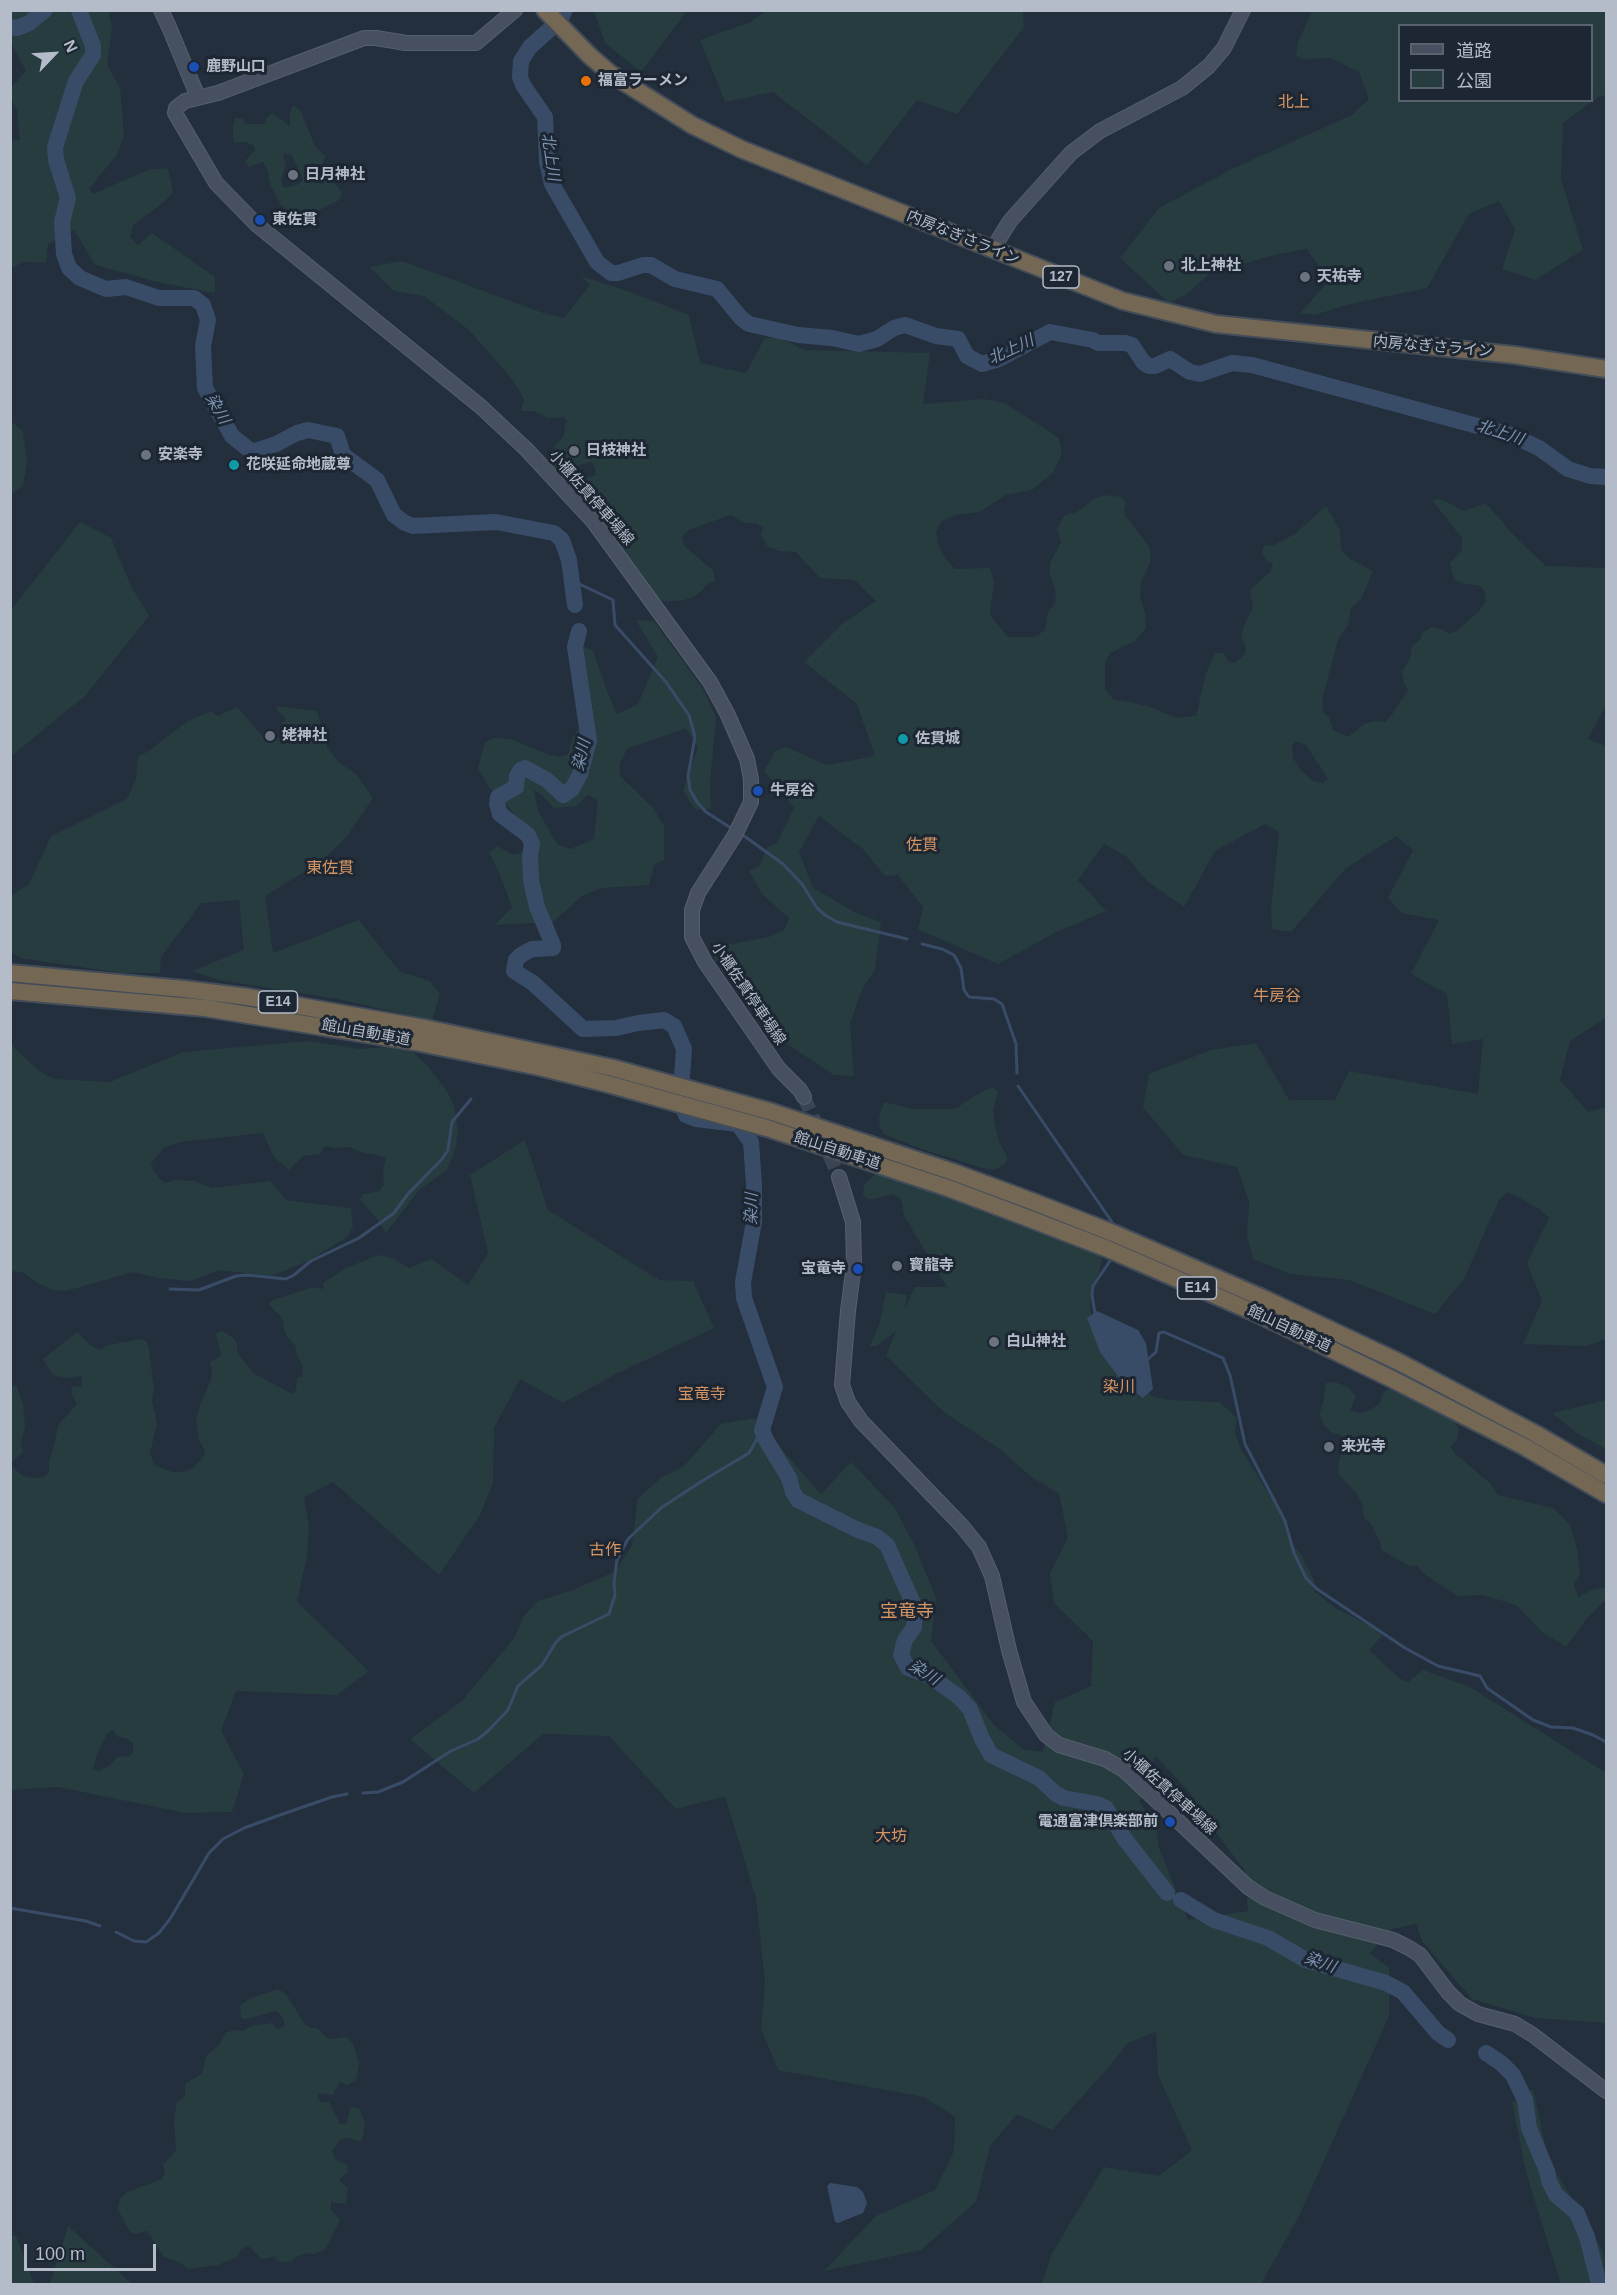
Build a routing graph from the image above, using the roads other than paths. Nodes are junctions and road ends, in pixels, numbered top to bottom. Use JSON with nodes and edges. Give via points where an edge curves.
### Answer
{"nodes":[{"id":1,"x":161,"y":10,"type":"edge"},
{"id":2,"x":515,"y":10,"type":"edge"},
{"id":3,"x":545,"y":10,"type":"edge"},
{"id":4,"x":1243,"y":10,"type":"edge"},
{"id":5,"x":198,"y":96,"type":"junction"},
{"id":6,"x":992,"y":250,"type":"junction"},
{"id":7,"x":1606,"y":369,"type":"edge"},
{"id":8,"x":10,"y":973,"type":"edge"},
{"id":9,"x":10,"y":991,"type":"edge"},
{"id":10,"x":541,"y":1060,"type":"junction"},
{"id":11,"x":804,"y":1097,"type":"tunnel mouth"},
{"id":12,"x":770,"y":1120,"type":"junction"},
{"id":13,"x":839,"y":1177,"type":"tunnel mouth"},
{"id":14,"x":1606,"y":1475,"type":"edge"},
{"id":15,"x":1606,"y":1494,"type":"edge"},
{"id":16,"x":1606,"y":2091,"type":"edge"}],
"edges":[{"from":1,"to":5,"type":"main road"},
{"from":2,"to":5,"type":"main road","via":[[476,43],[406,43],[364,38],[218,93]]},
{"from":3,"to":6,"type":"highway","name":"内房なぎさライン","number":"127","via":[[590,56],[625,84],[692,125],[741,149]]},
{"from":4,"to":6,"type":"main road","via":[[1224,48],[1209,66],[1182,88],[1100,131],[1071,153],[1010,221]]},
{"from":5,"to":11,"type":"main road","name":"小櫃佐貫停車場線","via":[[179,105],[175,112],[216,183],[256,224],[519,442],[593,521],[710,682],[747,759],[751,802],[698,892],[692,910],[692,937],[779,1069]]},
{"from":6,"to":7,"type":"highway","name":"内房なぎさライン","number":"127","via":[[1123,301],[1216,324],[1514,355]]},
{"from":8,"to":10,"type":"highway","name":"館山自動車道","number":"E14","via":[[248,997],[425,1028]]},
{"from":9,"to":10,"type":"highway","name":"館山自動車道","number":"E14","via":[[205,1008]]},
{"from":10,"to":12,"type":"highway","name":"館山自動車道","number":"E14","via":[[608,1084]]},
{"from":12,"to":14,"type":"highway","name":"館山自動車道","number":"E14","via":[[956,1173],[1254,1294],[1399,1362]]},
{"from":12,"to":15,"type":"highway","name":"館山自動車道","number":"E14","via":[[1108,1249],[1247,1310],[1390,1377]]},
{"from":13,"to":16,"type":"main road","name":"小櫃佐貫停車場線","via":[[853,1222],[854,1264],[842,1385],[845,1394],[861,1421],[979,1547],[992,1576],[1024,1702],[1046,1735],[1059,1745],[1105,1759],[1124,1770],[1248,1887],[1265,1898],[1315,1920],[1393,1940],[1409,1948],[1460,2004],[1478,2014],[1515,2024]]}]}
